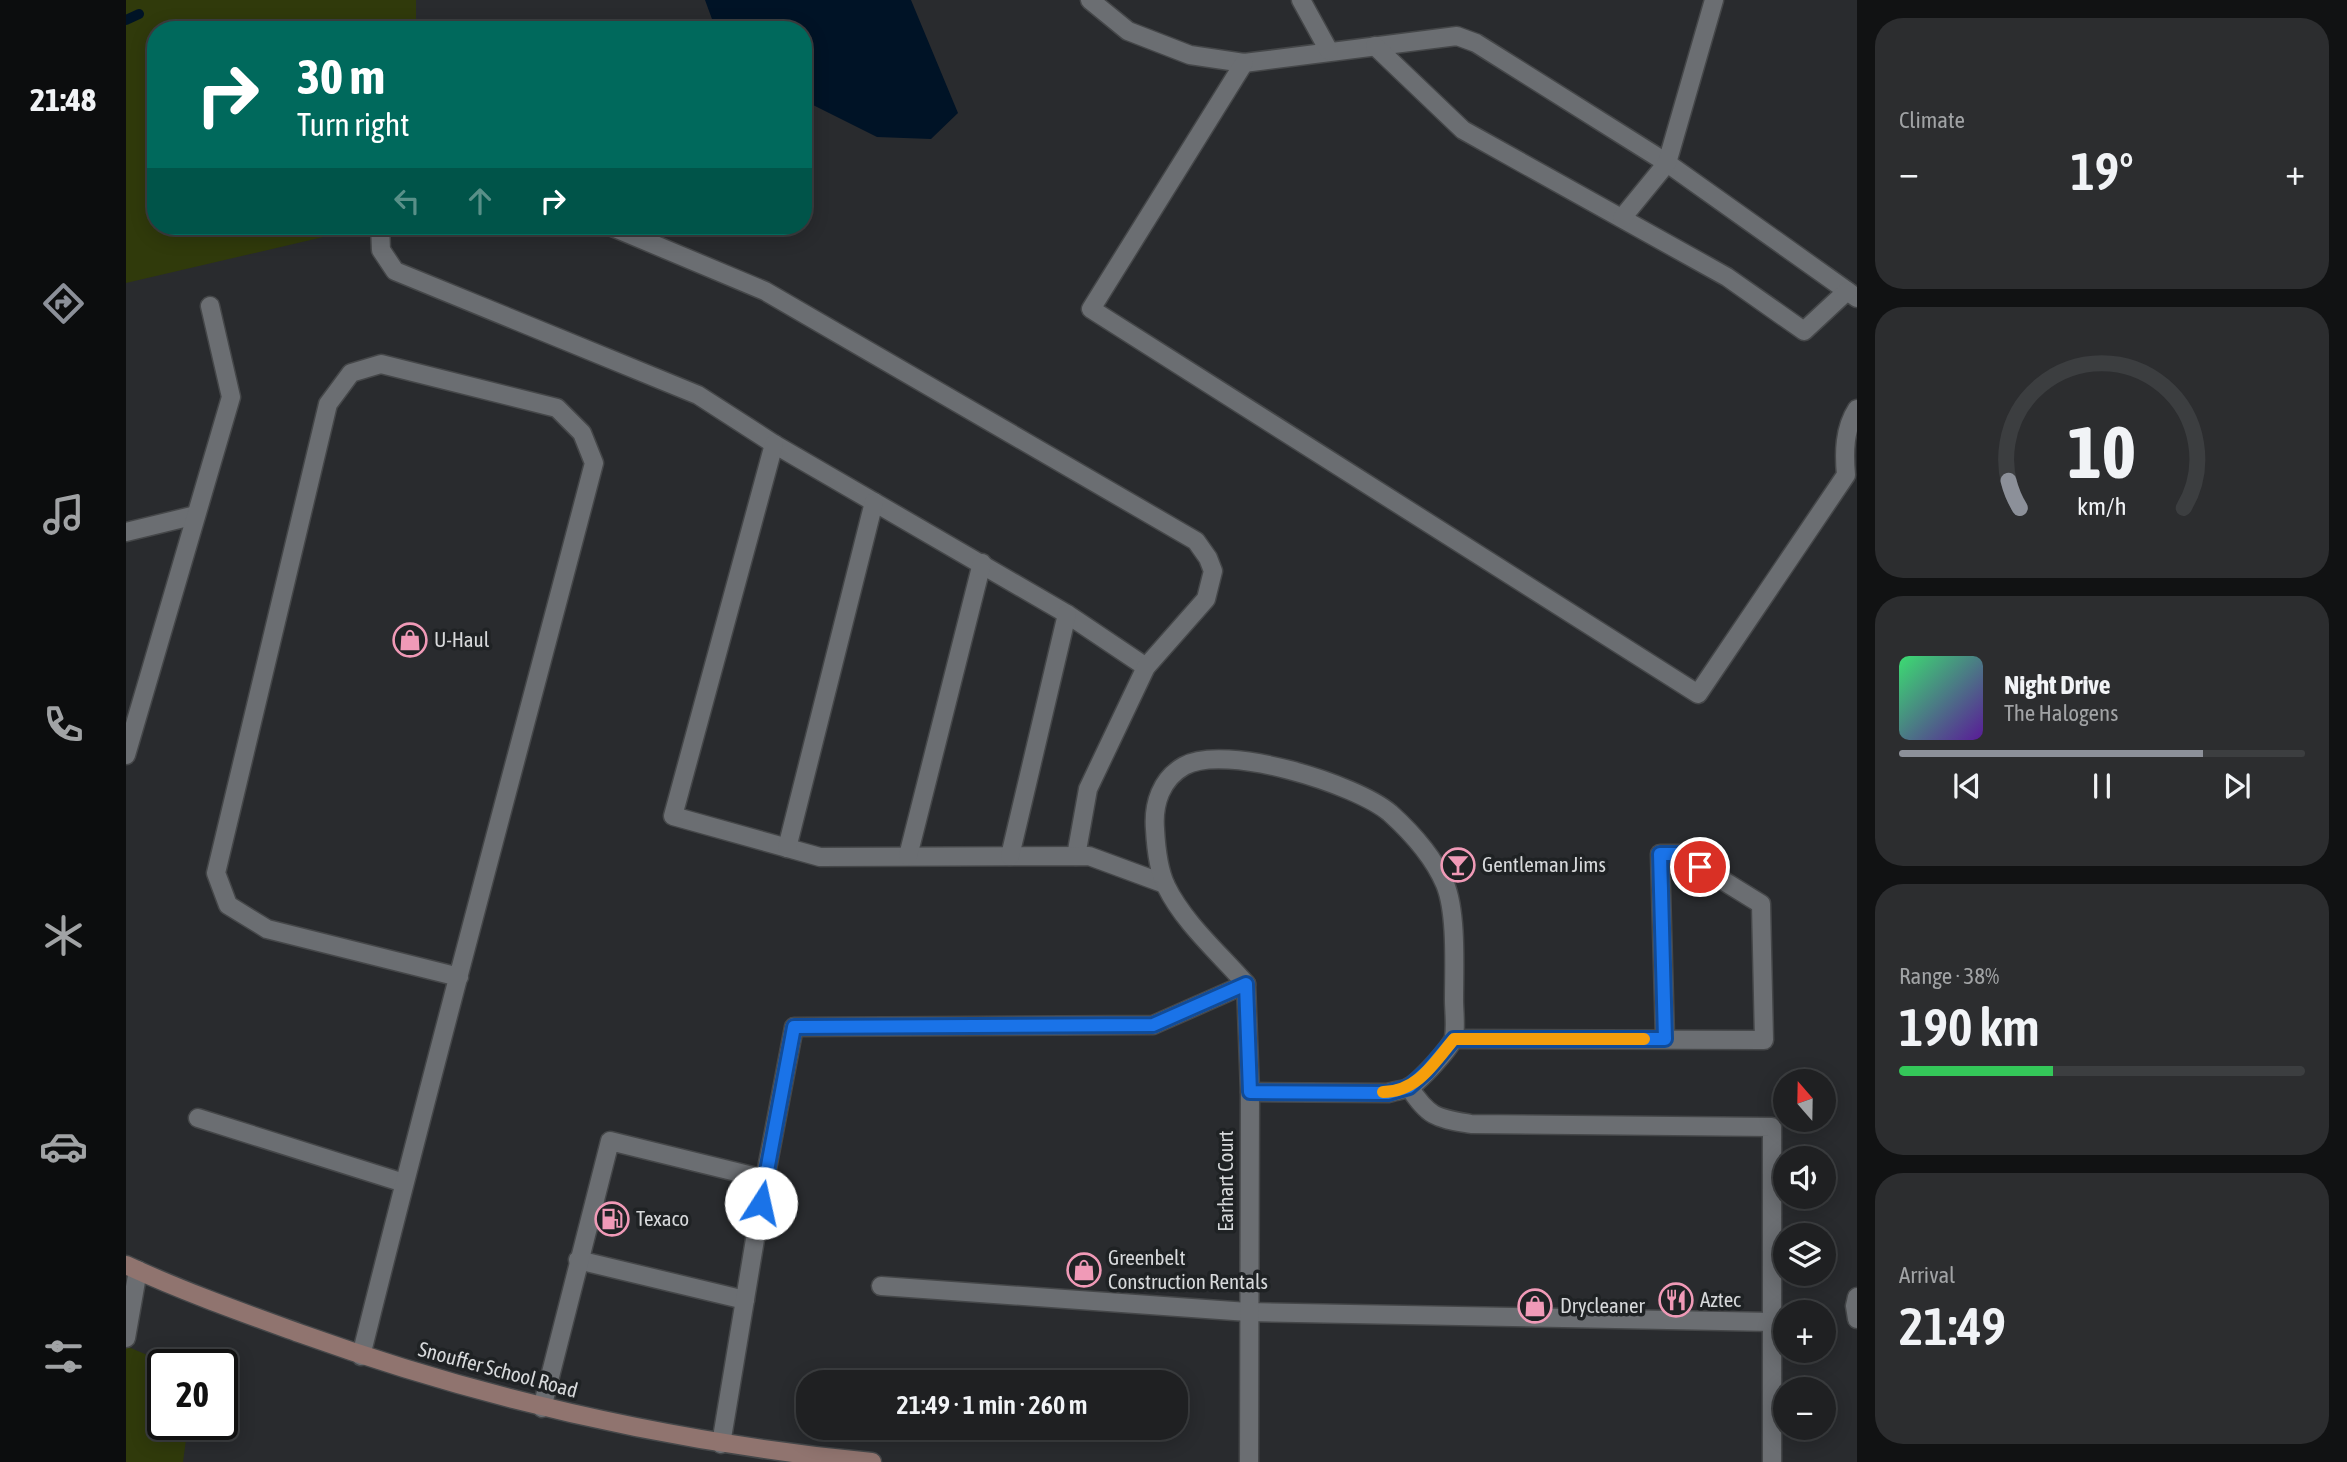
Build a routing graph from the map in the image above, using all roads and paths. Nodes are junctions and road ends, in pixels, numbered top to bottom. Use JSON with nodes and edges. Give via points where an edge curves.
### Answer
{"nodes":[{"id":1,"x":1090,"y":0,"type":"edge"},
{"id":2,"x":1301,"y":0,"type":"edge"},
{"id":3,"x":1714,"y":0,"type":"edge"},
{"id":4,"x":1374,"y":46,"type":"junction"},
{"id":5,"x":1329,"y":51,"type":"junction"},
{"id":6,"x":1244,"y":64,"type":"junction"},
{"id":7,"x":1667,"y":163,"type":"junction"},
{"id":8,"x":1622,"y":218,"type":"junction"},
{"id":9,"x":380,"y":235,"type":"edge"},
{"id":10,"x":631,"y":235,"type":"edge"},
{"id":11,"x":1852,"y":295,"type":"edge"},
{"id":12,"x":210,"y":306,"type":"dead end"},
{"id":13,"x":1857,"y":409,"type":"edge"},
{"id":14,"x":774,"y":444,"type":"junction"},
{"id":15,"x":874,"y":502,"type":"junction"},
{"id":16,"x":196,"y":515,"type":"junction"},
{"id":17,"x":126,"y":532,"type":"edge"},
{"id":18,"x":982,"y":563,"type":"junction"},
{"id":19,"x":1067,"y":614,"type":"junction"},
{"id":20,"x":1146,"y":667,"type":"junction"},
{"id":21,"x":126,"y":755,"type":"edge"},
{"id":22,"x":787,"y":848,"type":"junction"},
{"id":23,"x":908,"y":856,"type":"junction"},
{"id":24,"x":1010,"y":856,"type":"junction"},
{"id":25,"x":1076,"y":856,"type":"junction"},
{"id":26,"x":1165,"y":884,"type":"junction"},
{"id":27,"x":459,"y":978,"type":"junction"},
{"id":28,"x":1246,"y":984,"type":"junction"},
{"id":29,"x":1454,"y":1039,"type":"junction"},
{"id":30,"x":1665,"y":1039,"type":"junction"},
{"id":31,"x":1409,"y":1087,"type":"junction"},
{"id":32,"x":1250,"y":1092,"type":"junction"},
{"id":33,"x":198,"y":1118,"type":"dead end"},
{"id":34,"x":765,"y":1179,"type":"junction"},
{"id":35,"x":404,"y":1183,"type":"junction"},
{"id":36,"x":578,"y":1260,"type":"junction"},
{"id":37,"x":132,"y":1268,"type":"edge"},
{"id":38,"x":881,"y":1286,"type":"dead end"},
{"id":39,"x":1857,"y":1297,"type":"edge"},
{"id":40,"x":745,"y":1300,"type":"junction"},
{"id":41,"x":1248,"y":1312,"type":"junction"},
{"id":42,"x":1857,"y":1319,"type":"edge"},
{"id":43,"x":1773,"y":1322,"type":"junction"},
{"id":44,"x":126,"y":1338,"type":"edge"},
{"id":45,"x":361,"y":1356,"type":"junction"},
{"id":46,"x":542,"y":1408,"type":"junction"},
{"id":47,"x":721,"y":1444,"type":"junction"},
{"id":48,"x":872,"y":1462,"type":"edge"},
{"id":49,"x":1249,"y":1462,"type":"edge"},
{"id":50,"x":1772,"y":1462,"type":"edge"}],
"edges":[{"from":1,"to":6,"type":"street","via":[[1128,31],[1190,55]]},
{"from":2,"to":5,"type":"street"},
{"from":3,"to":7,"type":"street"},
{"from":4,"to":5,"type":"street"},
{"from":4,"to":7,"type":"street","via":[[1457,36],[1476,43]]},
{"from":4,"to":8,"type":"street","via":[[1463,130]]},
{"from":5,"to":6,"type":"street"},
{"from":6,"to":13,"type":"street","via":[[1091,309],[1699,694],[1846,475],[1843,451]]},
{"from":7,"to":8,"type":"street"},
{"from":7,"to":11,"type":"street"},
{"from":8,"to":11,"type":"street","via":[[1727,277],[1804,331]]},
{"from":9,"to":14,"type":"street","via":[[381,250],[395,271],[698,395]]},
{"from":10,"to":20,"type":"street","via":[[765,291],[1196,541],[1213,571],[1206,598]]},
{"from":12,"to":16,"type":"street","via":[[231,397]]},
{"from":14,"to":15,"type":"street"},
{"from":14,"to":22,"type":"street","via":[[673,816]]},
{"from":15,"to":18,"type":"street"},
{"from":15,"to":22,"type":"street"},
{"from":16,"to":17,"type":"street"},
{"from":16,"to":21,"type":"street"},
{"from":18,"to":19,"type":"street"},
{"from":18,"to":23,"type":"street"},
{"from":19,"to":20,"type":"street"},
{"from":19,"to":24,"type":"street"},
{"from":20,"to":25,"type":"street","via":[[1088,789]]},
{"from":22,"to":23,"type":"street","via":[[820,857]]},
{"from":23,"to":24,"type":"street"},
{"from":24,"to":25,"type":"street"},
{"from":25,"to":26,"type":"street","via":[[1088,856]]},
{"from":26,"to":28,"type":"street","via":[[1180,909]]},
{"from":26,"to":29,"type":"street","via":[[1156,851],[1154,813],[1164,783],[1185,765],[1245,761],[1337,784],[1358,795],[1389,812],[1425,851],[1446,885],[1454,934]]},
{"from":27,"to":27,"type":"street","via":[[594,463],[582,433],[557,408],[381,364],[351,373],[328,404],[216,873],[228,905],[267,929]]},
{"from":27,"to":35,"type":"street"},
{"from":28,"to":32,"type":"street","name":"Earhart Court"},
{"from":28,"to":34,"type":"street","via":[[1153,1025],[794,1027]]},
{"from":29,"to":30,"type":"street"},
{"from":29,"to":31,"type":"street"},
{"from":30,"to":30,"type":"street","via":[[1764,1040],[1762,904],[1679,854],[1660,854]]},
{"from":31,"to":32,"type":"street","via":[[1388,1093]]},
{"from":31,"to":43,"type":"street","via":[[1430,1114],[1471,1124],[1772,1128]]},
{"from":32,"to":41,"type":"street","name":"Earhart Court"},
{"from":33,"to":35,"type":"street"},
{"from":34,"to":36,"type":"street","via":[[610,1141]]},
{"from":34,"to":40,"type":"street"},
{"from":35,"to":45,"type":"street"},
{"from":36,"to":40,"type":"street"},
{"from":36,"to":46,"type":"street"},
{"from":37,"to":44,"type":"street"},
{"from":37,"to":45,"type":"main road","name":"Snouffer School Road"},
{"from":38,"to":41,"type":"street"},
{"from":39,"to":42,"type":"street"},
{"from":40,"to":47,"type":"street"},
{"from":41,"to":43,"type":"street"},
{"from":41,"to":49,"type":"street","name":"Earhart Court"},
{"from":43,"to":50,"type":"street"},
{"from":45,"to":46,"type":"main road","name":"Snouffer School Road"},
{"from":46,"to":47,"type":"main road","name":"Snouffer School Road"},
{"from":47,"to":48,"type":"main road","name":"Snouffer School Road"}]}
